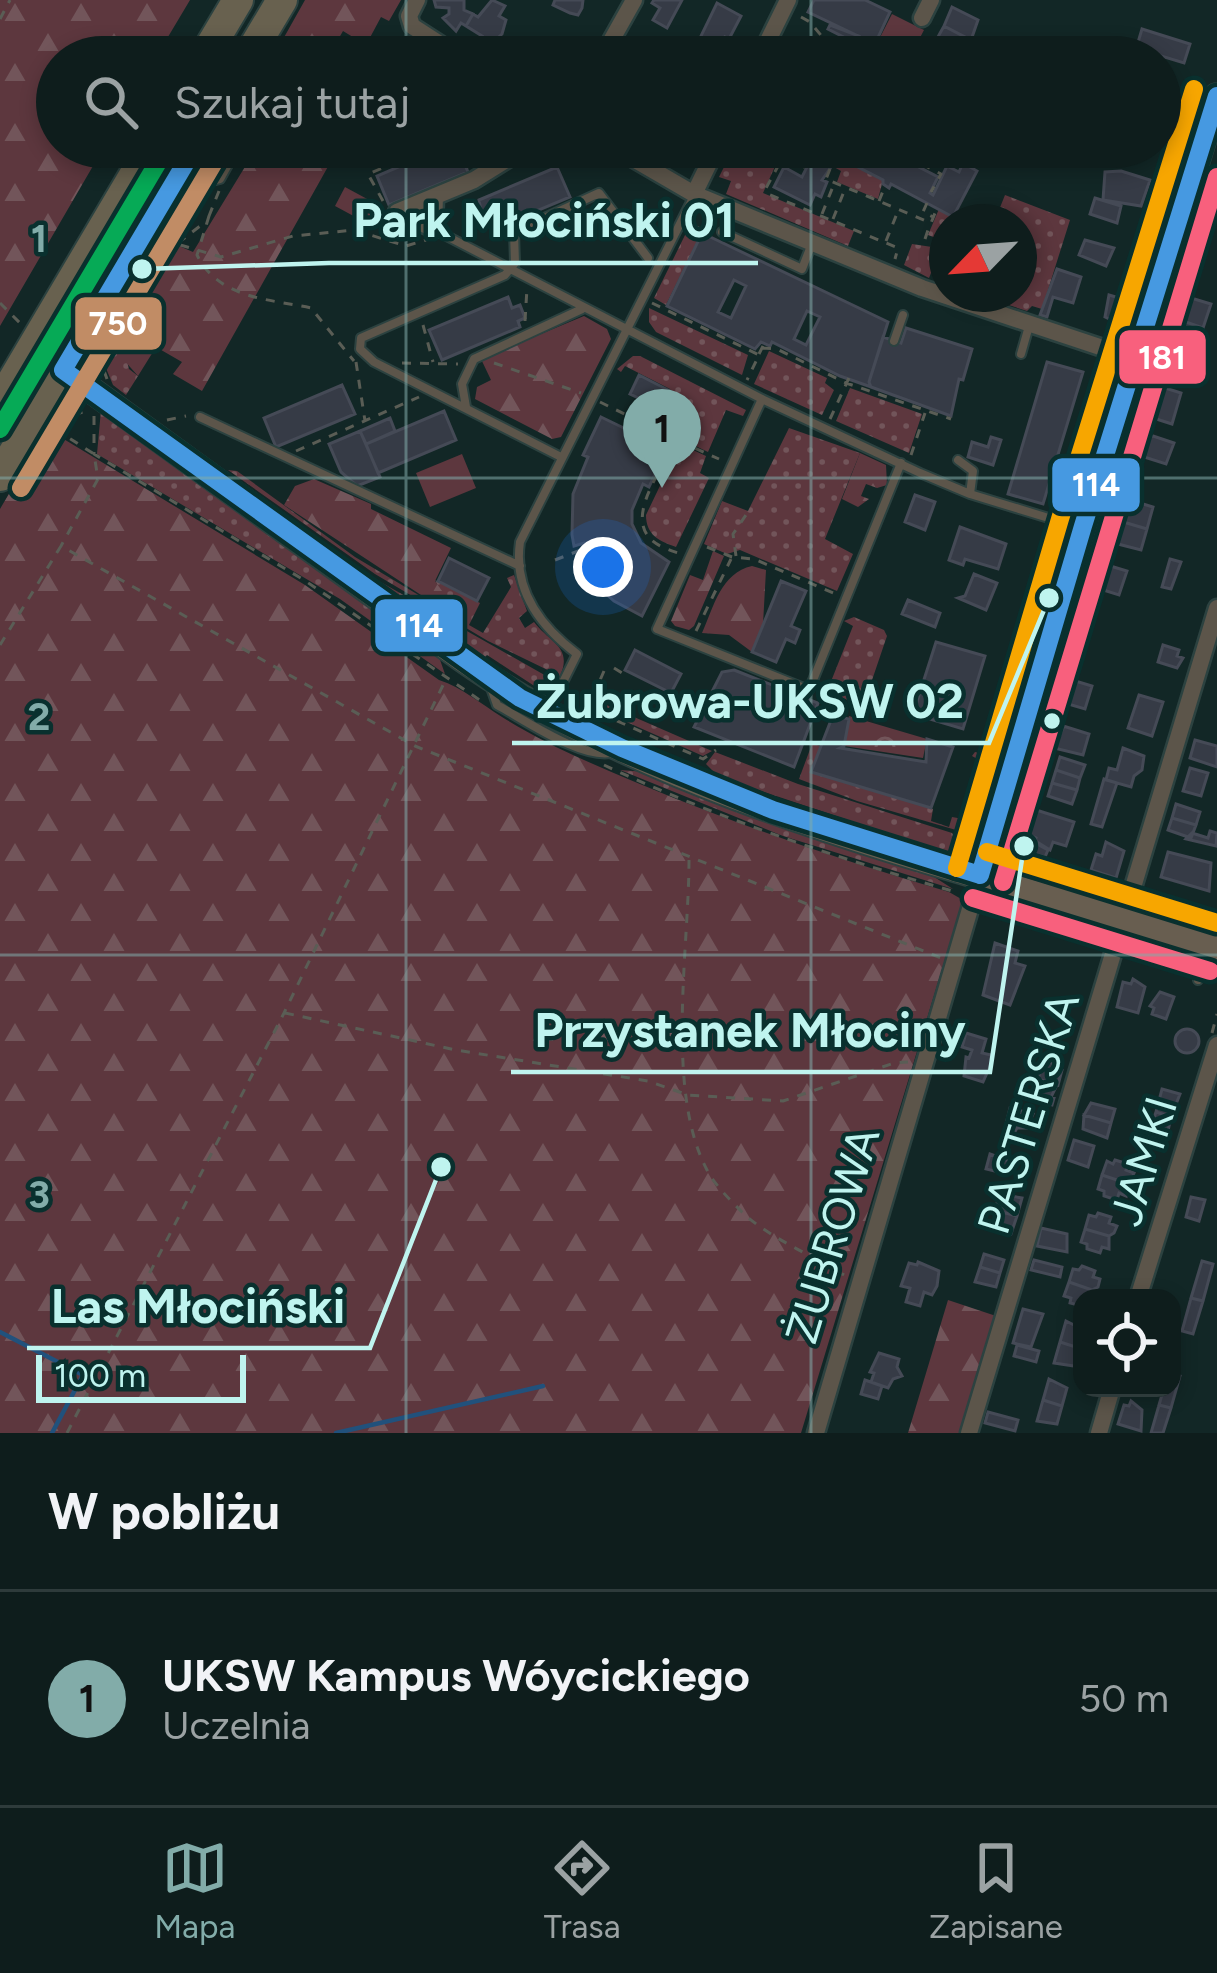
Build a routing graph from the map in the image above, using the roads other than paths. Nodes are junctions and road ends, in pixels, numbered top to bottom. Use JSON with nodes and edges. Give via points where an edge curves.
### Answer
{"nodes":[{"id":1,"x":238,"y":0,"type":"edge"},
{"id":2,"x":281,"y":0,"type":"edge"},
{"id":3,"x":417,"y":0,"type":"edge"},
{"id":4,"x":634,"y":0,"type":"edge"},
{"id":5,"x":788,"y":0,"type":"edge"},
{"id":6,"x":931,"y":0,"type":"edge"},
{"id":7,"x":922,"y":18,"type":"dead end"},
{"id":8,"x":217,"y":36,"type":"edge"},
{"id":9,"x":260,"y":36,"type":"edge"},
{"id":10,"x":424,"y":36,"type":"edge"},
{"id":11,"x":614,"y":36,"type":"edge"},
{"id":12,"x":770,"y":36,"type":"edge"},
{"id":13,"x":1217,"y":96,"type":"edge"},
{"id":14,"x":138,"y":168,"type":"edge"},
{"id":15,"x":182,"y":168,"type":"edge"},
{"id":16,"x":226,"y":168,"type":"edge"},
{"id":17,"x":493,"y":168,"type":"edge"},
{"id":18,"x":649,"y":168,"type":"edge"},
{"id":19,"x":707,"y":168,"type":"edge"},
{"id":20,"x":694,"y":194,"type":"junction"},
{"id":21,"x":435,"y":196,"type":"junction"},
{"id":22,"x":153,"y":217,"type":"junction"},
{"id":23,"x":436,"y":232,"type":"junction"},
{"id":24,"x":722,"y":232,"type":"dead end"},
{"id":25,"x":812,"y":244,"type":"junction"},
{"id":26,"x":648,"y":258,"type":"dead end"},
{"id":27,"x":512,"y":271,"type":"junction"},
{"id":28,"x":584,"y":308,"type":"junction"},
{"id":29,"x":903,"y":315,"type":"dead end"},
{"id":30,"x":1030,"y":324,"type":"junction"},
{"id":31,"x":626,"y":329,"type":"junction"},
{"id":32,"x":31,"y":340,"type":"junction"},
{"id":33,"x":894,"y":340,"type":"dead end"},
{"id":34,"x":1021,"y":353,"type":"dead end"},
{"id":35,"x":1136,"y":358,"type":"junction"},
{"id":36,"x":63,"y":370,"type":"junction"},
{"id":37,"x":762,"y":399,"type":"junction"},
{"id":38,"x":0,"y":402,"type":"edge"},
{"id":39,"x":466,"y":408,"type":"junction"},
{"id":40,"x":200,"y":417,"type":"road end"},
{"id":41,"x":561,"y":458,"type":"junction"},
{"id":42,"x":906,"y":460,"type":"junction"},
{"id":43,"x":958,"y":460,"type":"dead end"},
{"id":44,"x":0,"y":476,"type":"edge"},
{"id":45,"x":970,"y":494,"type":"junction"},
{"id":46,"x":1083,"y":526,"type":"junction"},
{"id":47,"x":520,"y":566,"type":"junction"},
{"id":48,"x":1217,"y":608,"type":"edge"},
{"id":49,"x":489,"y":678,"type":"junction"},
{"id":50,"x":548,"y":712,"type":"junction"},
{"id":51,"x":622,"y":748,"type":"junction"},
{"id":52,"x":980,"y":874,"type":"junction"},
{"id":53,"x":1125,"y":919,"type":"junction"},
{"id":54,"x":1211,"y":946,"type":"edge"},
{"id":55,"x":1198,"y":980,"type":"dead end"},
{"id":56,"x":1217,"y":1045,"type":"edge"},
{"id":57,"x":1141,"y":1289,"type":"edge"},
{"id":58,"x":1109,"y":1397,"type":"edge"},
{"id":59,"x":816,"y":1433,"type":"edge"},
{"id":60,"x":969,"y":1433,"type":"edge"},
{"id":61,"x":1099,"y":1433,"type":"edge"}],
"edges":[{"from":1,"to":8,"type":"highway"},
{"from":2,"to":9,"type":"highway"},
{"from":3,"to":10,"type":"street","via":[[410,21]]},
{"from":4,"to":11,"type":"street"},
{"from":5,"to":12,"type":"street"},
{"from":6,"to":7,"type":"street"},
{"from":13,"to":35,"type":"street","name":"ŻUBROWA"},
{"from":14,"to":32,"type":"highway"},
{"from":15,"to":22,"type":"highway"},
{"from":16,"to":22,"type":"lane"},
{"from":17,"to":21,"type":"street"},
{"from":18,"to":20,"type":"street"},
{"from":19,"to":20,"type":"street"},
{"from":20,"to":25,"type":"street"},
{"from":20,"to":31,"type":"lane"},
{"from":21,"to":23,"type":"street"},
{"from":21,"to":23,"type":"street","via":[[397,212]]},
{"from":22,"to":36,"type":"highway"},
{"from":23,"to":27,"type":"lane"},
{"from":24,"to":25,"type":"lane","via":[[802,269]]},
{"from":25,"to":30,"type":"street"},
{"from":26,"to":27,"type":"lane","via":[[599,194],[514,232]]},
{"from":27,"to":28,"type":"lane"},
{"from":27,"to":39,"type":"lane","via":[[365,334],[359,346],[374,362]]},
{"from":28,"to":31,"type":"lane"},
{"from":28,"to":39,"type":"lane","via":[[480,355],[462,383]]},
{"from":29,"to":33,"type":"lane"},
{"from":30,"to":34,"type":"lane"},
{"from":30,"to":35,"type":"street"},
{"from":31,"to":37,"type":"lane"},
{"from":31,"to":41,"type":"lane"},
{"from":32,"to":36,"type":"street"},
{"from":32,"to":38,"type":"highway"},
{"from":35,"to":46,"type":"street","name":"ŻUBROWA"},
{"from":36,"to":44,"type":"highway"},
{"from":36,"to":49,"type":"street"},
{"from":37,"to":42,"type":"lane"},
{"from":37,"to":42,"type":"lane","via":[[657,628],[809,690]]},
{"from":39,"to":41,"type":"lane"},
{"from":40,"to":47,"type":"lane"},
{"from":41,"to":47,"type":"lane","via":[[524,532]]},
{"from":42,"to":45,"type":"lane"},
{"from":43,"to":45,"type":"lane","via":[[973,471]]},
{"from":45,"to":46,"type":"lane"},
{"from":46,"to":52,"type":"street","name":"ŻUBROWA"},
{"from":47,"to":50,"type":"lane","via":[[538,617],[578,654]]},
{"from":48,"to":53,"type":"street","name":"PASTERSKA"},
{"from":49,"to":50,"type":"street"},
{"from":49,"to":51,"type":"lane","via":[[497,705],[540,729],[601,755]]},
{"from":50,"to":51,"type":"street"},
{"from":51,"to":52,"type":"street","via":[[773,810]]},
{"from":52,"to":53,"type":"street"},
{"from":52,"to":59,"type":"street","name":"ŻUBROWA"},
{"from":53,"to":54,"type":"street"},
{"from":53,"to":60,"type":"street","name":"PASTERSKA"},
{"from":54,"to":55,"type":"lane"},
{"from":56,"to":57,"type":"street","name":"JAMKI"},
{"from":58,"to":61,"type":"street"}]}
